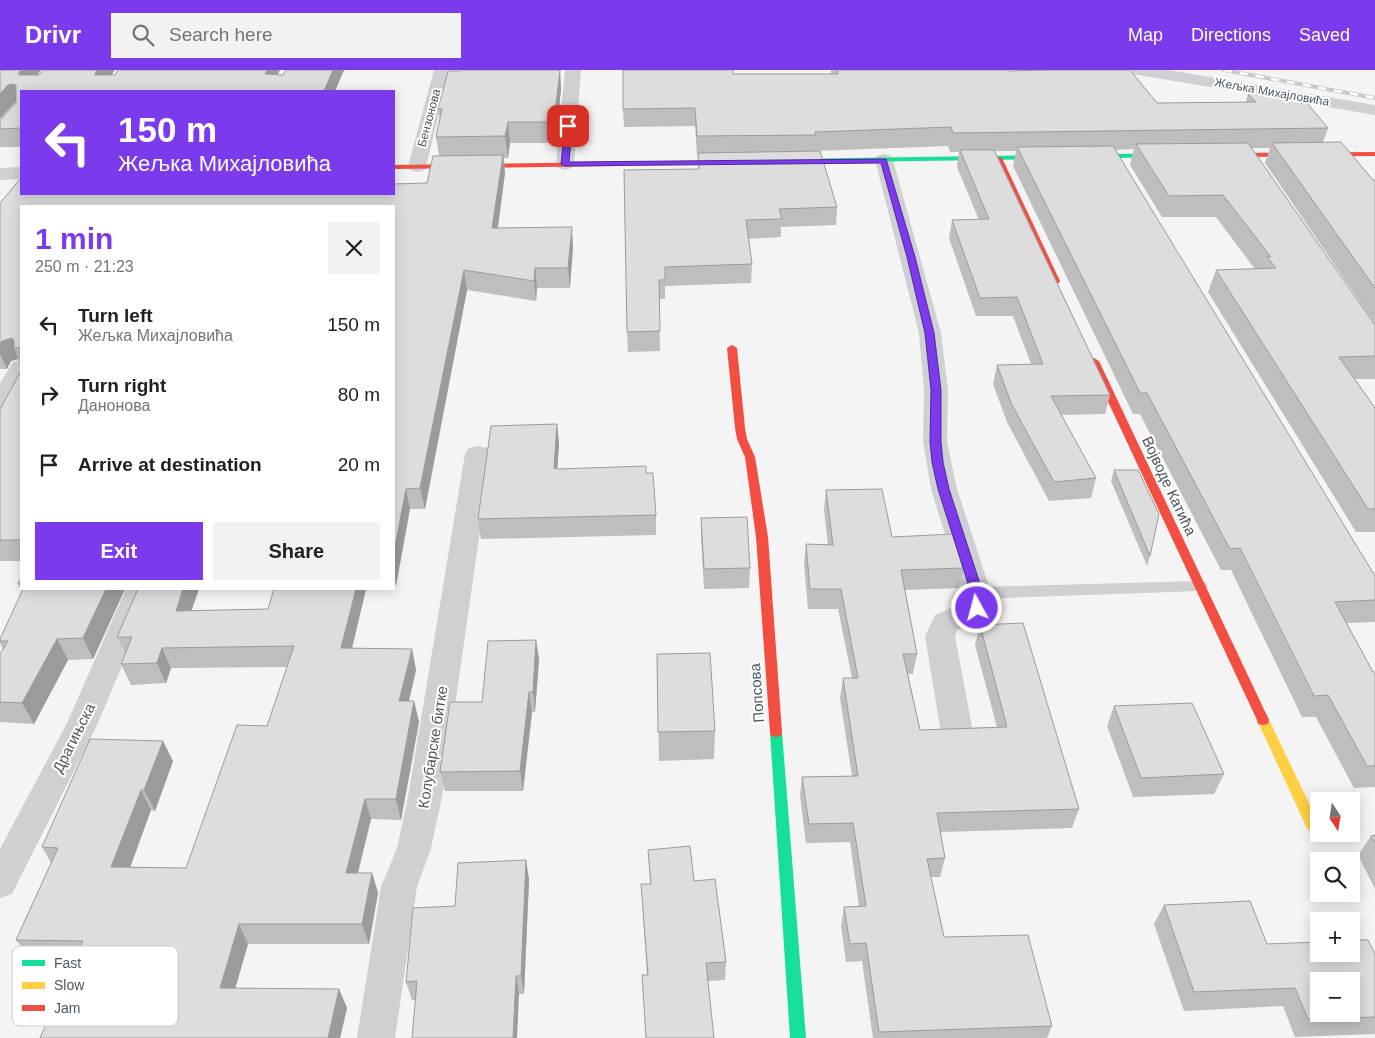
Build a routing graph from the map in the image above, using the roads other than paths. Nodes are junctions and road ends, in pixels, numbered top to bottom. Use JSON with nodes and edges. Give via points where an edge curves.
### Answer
{"nodes":[{"id":1,"x":442,"y":70,"type":"edge"},
{"id":2,"x":573,"y":70,"type":"edge"},
{"id":3,"x":1139,"y":70,"type":"edge"},
{"id":4,"x":1375,"y":110,"type":"edge"},
{"id":5,"x":1375,"y":154,"type":"edge"},
{"id":6,"x":1180,"y":155,"type":"edge"},
{"id":7,"x":1209,"y":155,"type":"edge"},
{"id":8,"x":1114,"y":156,"type":"junction"},
{"id":9,"x":998,"y":158,"type":"junction"},
{"id":10,"x":884,"y":160,"type":"junction"},
{"id":11,"x":746,"y":162,"type":"edge"},
{"id":12,"x":776,"y":162,"type":"edge"},
{"id":13,"x":565,"y":164,"type":"junction"},
{"id":14,"x":416,"y":166,"type":"junction"},
{"id":15,"x":395,"y":167,"type":"edge"},
{"id":16,"x":20,"y":173,"type":"edge"},
{"id":17,"x":0,"y":174,"type":"edge"},
{"id":18,"x":1129,"y":181,"type":"edge"},
{"id":19,"x":1060,"y":289,"type":"edge"},
{"id":20,"x":732,"y":348,"type":"dead end"},
{"id":21,"x":1089,"y":352,"type":"edge"},
{"id":22,"x":20,"y":369,"type":"edge"},
{"id":23,"x":0,"y":403,"type":"edge"},
{"id":24,"x":478,"y":454,"type":"dead end"},
{"id":25,"x":1200,"y":586,"type":"junction"},
{"id":26,"x":140,"y":590,"type":"edge"},
{"id":27,"x":977,"y":593,"type":"junction"},
{"id":28,"x":956,"y":727,"type":"edge"},
{"id":29,"x":1310,"y":820,"type":"edge"},
{"id":30,"x":0,"y":883,"type":"edge"},
{"id":31,"x":376,"y":1038,"type":"edge"},
{"id":32,"x":798,"y":1038,"type":"edge"}],
"edges":[{"from":1,"to":14,"type":"street","name":"Бензонова"},
{"from":2,"to":13,"type":"street"},
{"from":3,"to":4,"type":"street","name":"Жељка Михајловића"},
{"from":5,"to":7,"type":"street","via":[[1253,163]]},
{"from":6,"to":8,"type":"street"},
{"from":8,"to":9,"type":"street"},
{"from":8,"to":18,"type":"street"},
{"from":9,"to":10,"type":"street"},
{"from":9,"to":19,"type":"street"},
{"from":10,"to":12,"type":"street"},
{"from":10,"to":27,"type":"street","via":[[930,333],[938,462]]},
{"from":11,"to":13,"type":"street"},
{"from":13,"to":14,"type":"street"},
{"from":14,"to":15,"type":"street"},
{"from":16,"to":17,"type":"street"},
{"from":20,"to":32,"type":"street","name":"Попсова","via":[[742,439],[750,457],[762,537]]},
{"from":21,"to":25,"type":"street","name":"Војводе Катића"},
{"from":22,"to":23,"type":"street"},
{"from":24,"to":31,"type":"street","name":"Колубарске битке","via":[[425,797],[414,848],[399,887]]},
{"from":25,"to":27,"type":"lane"},
{"from":25,"to":29,"type":"street","name":"Војводе Катића"},
{"from":26,"to":30,"type":"street","name":"Драгињска","via":[[86,715]]},
{"from":27,"to":28,"type":"street","via":[[977,608],[944,623],[940,636]]}]}
